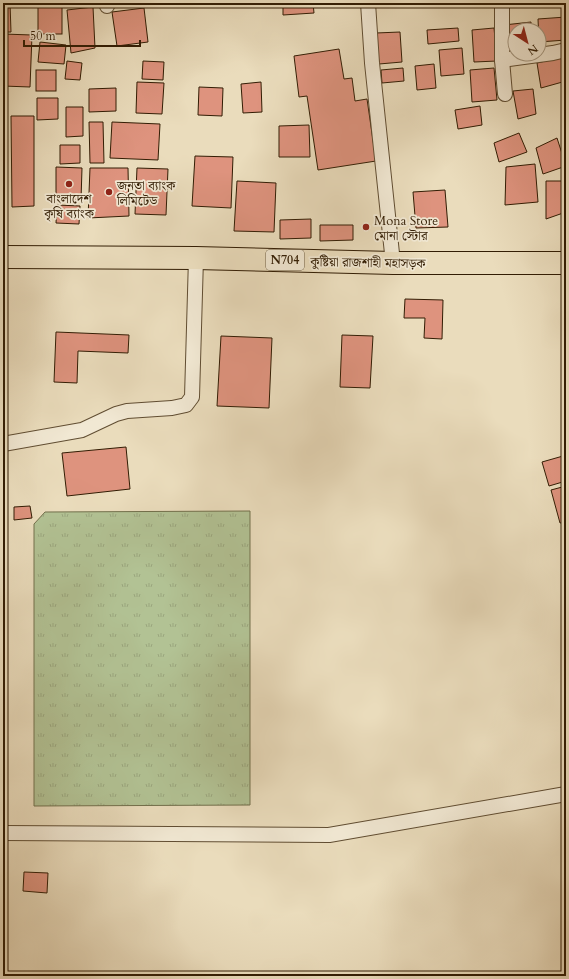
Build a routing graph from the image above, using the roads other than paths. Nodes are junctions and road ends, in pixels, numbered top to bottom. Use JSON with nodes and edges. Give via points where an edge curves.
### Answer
{"nodes":[{"id":1,"x":368,"y":3,"type":"edge"},
{"id":2,"x":502,"y":3,"type":"edge"},
{"id":3,"x":566,"y":50,"type":"edge"},
{"id":4,"x":502,"y":60,"type":"junction"},
{"id":5,"x":505,"y":94,"type":"dead end"},
{"id":6,"x":3,"y":257,"type":"edge"},
{"id":7,"x":196,"y":258,"type":"junction"},
{"id":8,"x":393,"y":263,"type":"junction"},
{"id":9,"x":566,"y":263,"type":"edge"},
{"id":10,"x":3,"y":444,"type":"edge"},
{"id":11,"x":566,"y":794,"type":"edge"},
{"id":12,"x":3,"y":833,"type":"edge"}],
"edges":[{"from":1,"to":8,"type":"street"},
{"from":2,"to":4,"type":"street"},
{"from":3,"to":4,"type":"street"},
{"from":4,"to":5,"type":"street"},
{"from":6,"to":7,"type":"highway","name":"কুষ্টিয়া রাজশাহী মহাসড়ক","number":"N704"},
{"from":7,"to":8,"type":"highway","name":"কুষ্টিয়া রাজশাহী মহাসড়ক","number":"N704"},
{"from":7,"to":10,"type":"street","via":[[192,396],[186,405],[127,410],[82,430]]},
{"from":8,"to":9,"type":"highway","name":"কুষ্টিয়া রাজশাহী মহাসড়ক","number":"N704"},
{"from":11,"to":12,"type":"street","via":[[329,835]]}]}
